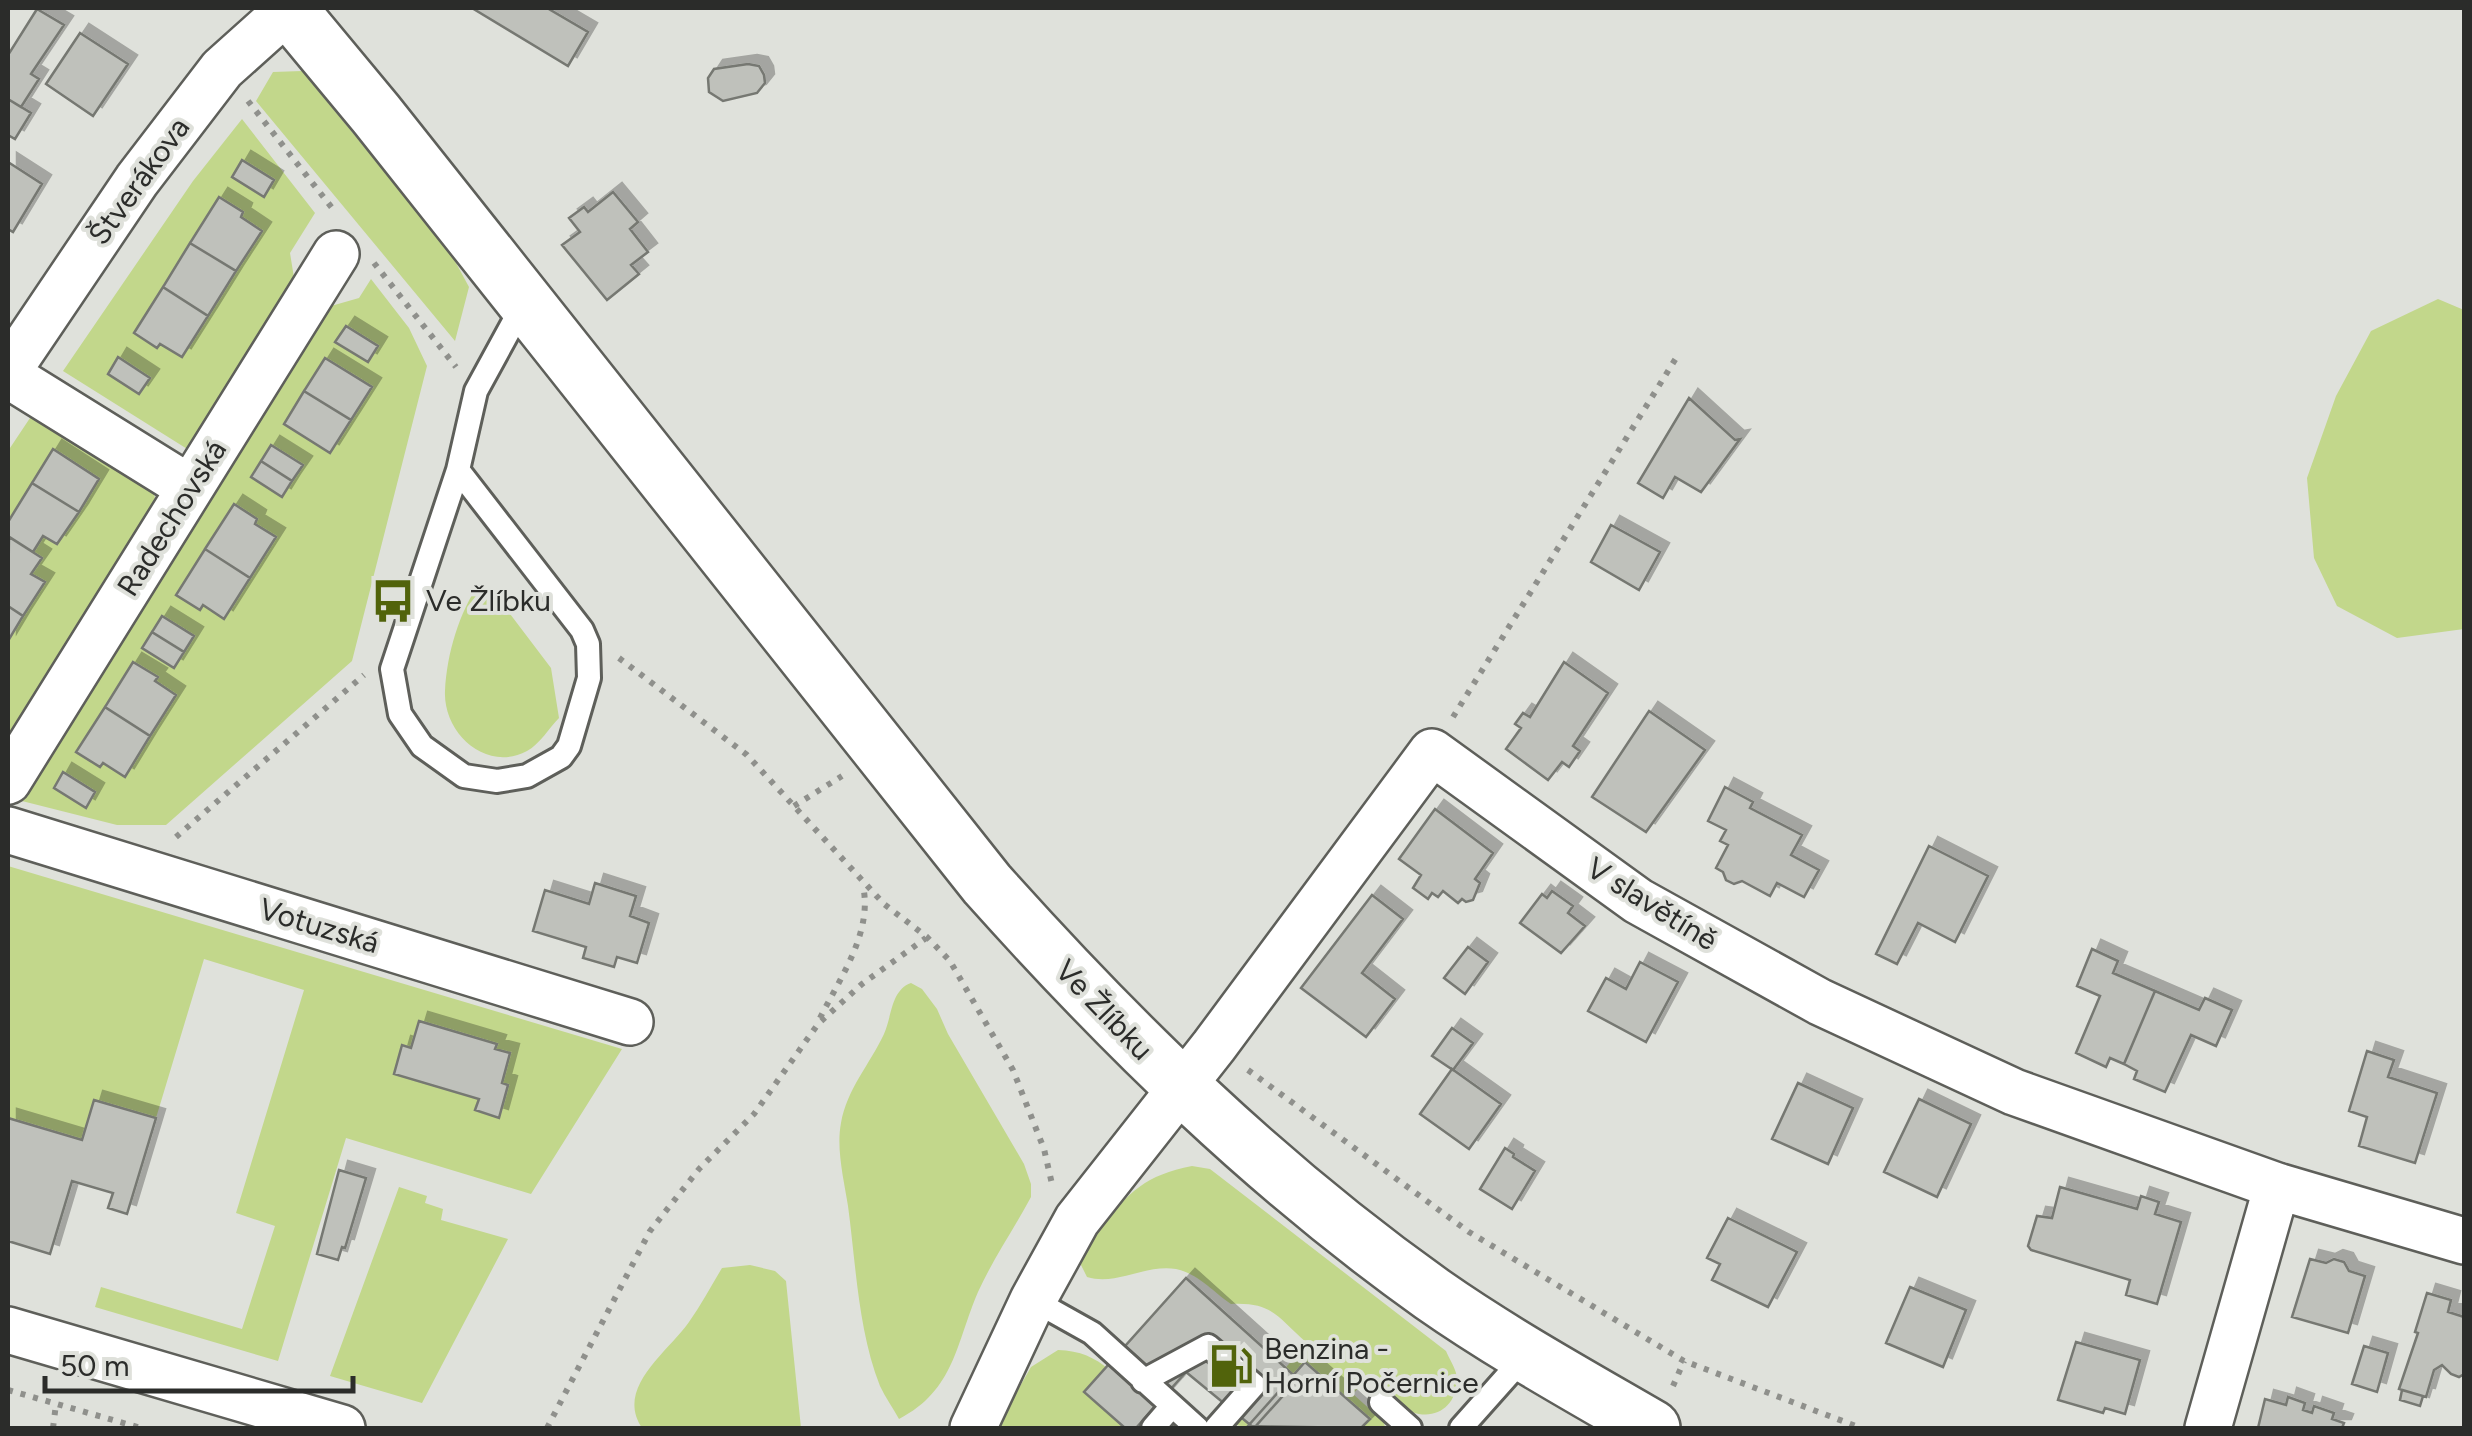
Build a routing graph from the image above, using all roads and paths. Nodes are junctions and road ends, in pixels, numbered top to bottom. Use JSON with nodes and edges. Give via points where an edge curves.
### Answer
{"nodes":[{"id":1,"x":289,"y":8,"type":"edge"},
{"id":2,"x":336,"y":254,"type":"dead end"},
{"id":3,"x":525,"y":301,"type":"junction"},
{"id":4,"x":1678,"y":356,"type":"dead end"},
{"id":5,"x":8,"y":373,"type":"edge"},
{"id":6,"x":458,"y":470,"type":"junction"},
{"id":7,"x":190,"y":488,"type":"junction"},
{"id":8,"x":582,"y":630,"type":"junction"},
{"id":9,"x":392,"y":668,"type":"junction"},
{"id":10,"x":1432,"y":752,"type":"junction"},
{"id":11,"x":8,"y":781,"type":"edge"},
{"id":12,"x":8,"y":830,"type":"edge"},
{"id":13,"x":138,"y":870,"type":"junction"},
{"id":14,"x":862,"y":881,"type":"junction"},
{"id":15,"x":927,"y":937,"type":"junction"},
{"id":16,"x":630,"y":1022,"type":"dead end"},
{"id":17,"x":818,"y":1024,"type":"junction"},
{"id":18,"x":1214,"y":1046,"type":"junction"},
{"id":19,"x":1181,"y":1088,"type":"junction"},
{"id":20,"x":2277,"y":1186,"type":"junction"},
{"id":21,"x":1052,"y":1194,"type":"dead end"},
{"id":22,"x":2464,"y":1241,"type":"edge"},
{"id":23,"x":1033,"y":1300,"type":"junction"},
{"id":24,"x":9,"y":1343,"type":"edge"},
{"id":25,"x":1526,"y":1355,"type":"junction"},
{"id":26,"x":1143,"y":1381,"type":"junction"},
{"id":27,"x":8,"y":1390,"type":"edge"},
{"id":28,"x":1381,"y":1402,"type":"dead end"},
{"id":29,"x":56,"y":1404,"type":"junction"},
{"id":30,"x":1172,"y":1406,"type":"junction"},
{"id":31,"x":52,"y":1428,"type":"edge"},
{"id":32,"x":141,"y":1428,"type":"edge"},
{"id":33,"x":342,"y":1428,"type":"edge"},
{"id":34,"x":547,"y":1428,"type":"edge"},
{"id":35,"x":973,"y":1428,"type":"edge"},
{"id":36,"x":1153,"y":1428,"type":"edge"},
{"id":37,"x":1197,"y":1428,"type":"edge"},
{"id":38,"x":1216,"y":1428,"type":"edge"},
{"id":39,"x":1410,"y":1428,"type":"edge"},
{"id":40,"x":1461,"y":1428,"type":"edge"},
{"id":41,"x":1652,"y":1428,"type":"edge"},
{"id":42,"x":1861,"y":1428,"type":"edge"},
{"id":43,"x":2208,"y":1428,"type":"edge"}],
"edges":[{"from":1,"to":3,"type":"street","name":"Ve Žlíbku"},
{"from":1,"to":5,"type":"street","name":"Štverákova","via":[[238,52],[136,180]]},
{"from":2,"to":7,"type":"street","name":"Radechovská"},
{"from":3,"to":6,"type":"lane","via":[[476,392]]},
{"from":3,"to":19,"type":"street","name":"Ve Žlíbku","via":[[987,884]]},
{"from":4,"to":10,"type":"path"},
{"from":5,"to":7,"type":"street"},
{"from":6,"to":8,"type":"lane"},
{"from":6,"to":9,"type":"lane"},
{"from":7,"to":11,"type":"street","name":"Radechovská"},
{"from":8,"to":9,"type":"lane","via":[[588,678],[569,746],[547,767],[513,780],[464,776],[422,746],[400,714]]},
{"from":8,"to":14,"type":"path","via":[[747,755]]},
{"from":9,"to":13,"type":"path","via":[[366,673]]},
{"from":10,"to":18,"type":"street"},
{"from":10,"to":20,"type":"street","name":"V slavětíně","via":[[1638,901],[1820,1002],[2014,1092]]},
{"from":12,"to":13,"type":"street","name":"Votuzská"},
{"from":13,"to":16,"type":"street","name":"Votuzská"},
{"from":14,"to":15,"type":"path"},
{"from":14,"to":17,"type":"path","via":[[862,928]]},
{"from":15,"to":17,"type":"path"},
{"from":15,"to":21,"type":"path","via":[[950,961],[1013,1070],[1044,1149]]},
{"from":17,"to":34,"type":"path","via":[[754,1114],[650,1231]]},
{"from":18,"to":19,"type":"street"},
{"from":18,"to":42,"type":"path","via":[[1469,1232],[1684,1361]]},
{"from":19,"to":23,"type":"street","via":[[1077,1220]]},
{"from":19,"to":25,"type":"street","name":"Ve Žlíbku","via":[[1333,1220]]},
{"from":20,"to":22,"type":"street","name":"V slavětíně"},
{"from":20,"to":43,"type":"street"},
{"from":23,"to":26,"type":"lane","via":[[1092,1333]]},
{"from":23,"to":35,"type":"street"},
{"from":24,"to":33,"type":"street"},
{"from":25,"to":40,"type":"lane"},
{"from":25,"to":41,"type":"street","name":"Ve Žlíbku"},
{"from":26,"to":30,"type":"lane"},
{"from":26,"to":38,"type":"lane","via":[[1208,1346],[1254,1385]]},
{"from":27,"to":29,"type":"path"},
{"from":28,"to":39,"type":"lane"},
{"from":29,"to":31,"type":"path"},
{"from":29,"to":32,"type":"path"},
{"from":30,"to":36,"type":"lane"},
{"from":30,"to":37,"type":"lane"}]}
